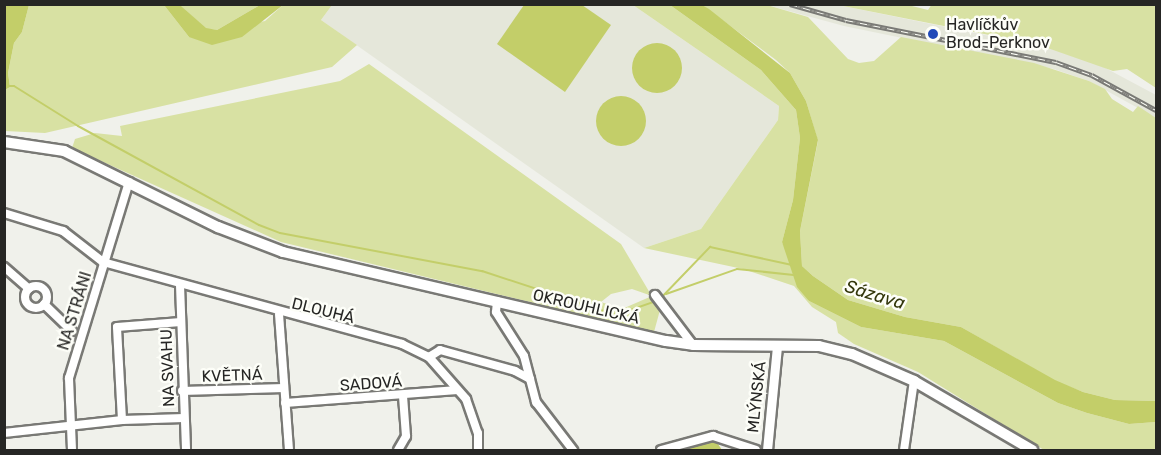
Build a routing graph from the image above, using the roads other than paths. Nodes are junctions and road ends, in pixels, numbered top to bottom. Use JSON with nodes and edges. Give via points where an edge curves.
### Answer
{"nodes":[{"id":1,"x":4,"y":142,"type":"edge"},
{"id":2,"x":129,"y":182,"type":"junction"},
{"id":3,"x":4,"y":213,"type":"edge"},
{"id":4,"x":103,"y":262,"type":"junction"},
{"id":5,"x":4,"y":267,"type":"edge"},
{"id":6,"x":180,"y":285,"type":"junction"},
{"id":7,"x":29,"y":289,"type":"junction"},
{"id":8,"x":655,"y":295,"type":"dead end"},
{"id":9,"x":497,"y":301,"type":"junction"},
{"id":10,"x":44,"y":304,"type":"junction"},
{"id":11,"x":279,"y":314,"type":"junction"},
{"id":12,"x":181,"y":322,"type":"junction"},
{"id":13,"x":72,"y":331,"type":"dead end"},
{"id":14,"x":693,"y":345,"type":"junction"},
{"id":15,"x":777,"y":347,"type":"junction"},
{"id":16,"x":429,"y":357,"type":"junction"},
{"id":17,"x":530,"y":379,"type":"junction"},
{"id":18,"x":914,"y":381,"type":"junction"},
{"id":19,"x":284,"y":388,"type":"junction"},
{"id":20,"x":458,"y":390,"type":"junction"},
{"id":21,"x":182,"y":391,"type":"junction"},
{"id":22,"x":403,"y":396,"type":"junction"},
{"id":23,"x":285,"y":403,"type":"junction"},
{"id":24,"x":183,"y":418,"type":"junction"},
{"id":25,"x":122,"y":420,"type":"junction"},
{"id":26,"x":70,"y":425,"type":"junction"},
{"id":27,"x":4,"y":433,"type":"edge"},
{"id":28,"x":72,"y":450,"type":"edge"},
{"id":29,"x":186,"y":450,"type":"edge"},
{"id":30,"x":289,"y":450,"type":"edge"},
{"id":31,"x":398,"y":450,"type":"edge"},
{"id":32,"x":478,"y":450,"type":"edge"},
{"id":33,"x":573,"y":450,"type":"edge"},
{"id":34,"x":662,"y":450,"type":"edge"},
{"id":35,"x":756,"y":450,"type":"edge"},
{"id":36,"x":766,"y":450,"type":"edge"},
{"id":37,"x":904,"y":450,"type":"edge"},
{"id":38,"x":1032,"y":450,"type":"edge"}],
"edges":[{"from":1,"to":2,"type":"main road","name":"OKROUHLICKÁ","via":[[64,151]]},
{"from":2,"to":4,"type":"street","name":"NA STRÁNI"},
{"from":2,"to":9,"type":"main road","name":"OKROUHLICKÁ","via":[[218,227],[283,252]]},
{"from":3,"to":4,"type":"street","via":[[63,231]]},
{"from":4,"to":6,"type":"street","name":"DLOUHÁ"},
{"from":4,"to":26,"type":"street","name":"NA STRÁNI","via":[[69,378]]},
{"from":5,"to":7,"type":"street"},
{"from":6,"to":11,"type":"street","name":"DLOUHÁ"},
{"from":6,"to":12,"type":"street","name":"NA SVAHU"},
{"from":7,"to":10,"type":"street","via":[[36,286],[45,290]]},
{"from":7,"to":10,"type":"street","via":[[28,303],[36,307]]},
{"from":8,"to":14,"type":"street"},
{"from":9,"to":14,"type":"main road","name":"OKROUHLICKÁ"},
{"from":9,"to":17,"type":"street","via":[[496,312],[524,356]]},
{"from":10,"to":13,"type":"street"},
{"from":11,"to":16,"type":"street","name":"DLOUHÁ","via":[[402,345]]},
{"from":11,"to":19,"type":"street"},
{"from":12,"to":21,"type":"street","name":"NA SVAHU"},
{"from":12,"to":25,"type":"street","via":[[117,327]]},
{"from":14,"to":15,"type":"main road","name":"OKROUHLICKÁ"},
{"from":15,"to":18,"type":"main road","name":"OKROUHLICKÁ","via":[[819,346]]},
{"from":15,"to":36,"type":"street","name":"MLÝNSKÁ"},
{"from":16,"to":17,"type":"street","via":[[440,350],[515,370]]},
{"from":16,"to":20,"type":"street","name":"DLOUHÁ"},
{"from":17,"to":33,"type":"street","via":[[537,402]]},
{"from":18,"to":37,"type":"street"},
{"from":18,"to":38,"type":"main road","name":"OKROUHLICKÁ"},
{"from":19,"to":21,"type":"street","name":"KVĚTNÁ"},
{"from":19,"to":23,"type":"street"},
{"from":20,"to":22,"type":"street","name":"SADOVÁ"},
{"from":20,"to":32,"type":"street","name":"DLOUHÁ","via":[[471,409]]},
{"from":21,"to":24,"type":"street","name":"NA SVAHU"},
{"from":22,"to":23,"type":"street","name":"SADOVÁ"},
{"from":22,"to":31,"type":"street","via":[[406,436]]},
{"from":23,"to":30,"type":"street"},
{"from":24,"to":25,"type":"street"},
{"from":24,"to":29,"type":"street","name":"NA SVAHU"},
{"from":25,"to":26,"type":"street"},
{"from":26,"to":27,"type":"street"},
{"from":26,"to":28,"type":"street","name":"NA STRÁNI"},
{"from":34,"to":35,"type":"street","via":[[713,436]]}]}
